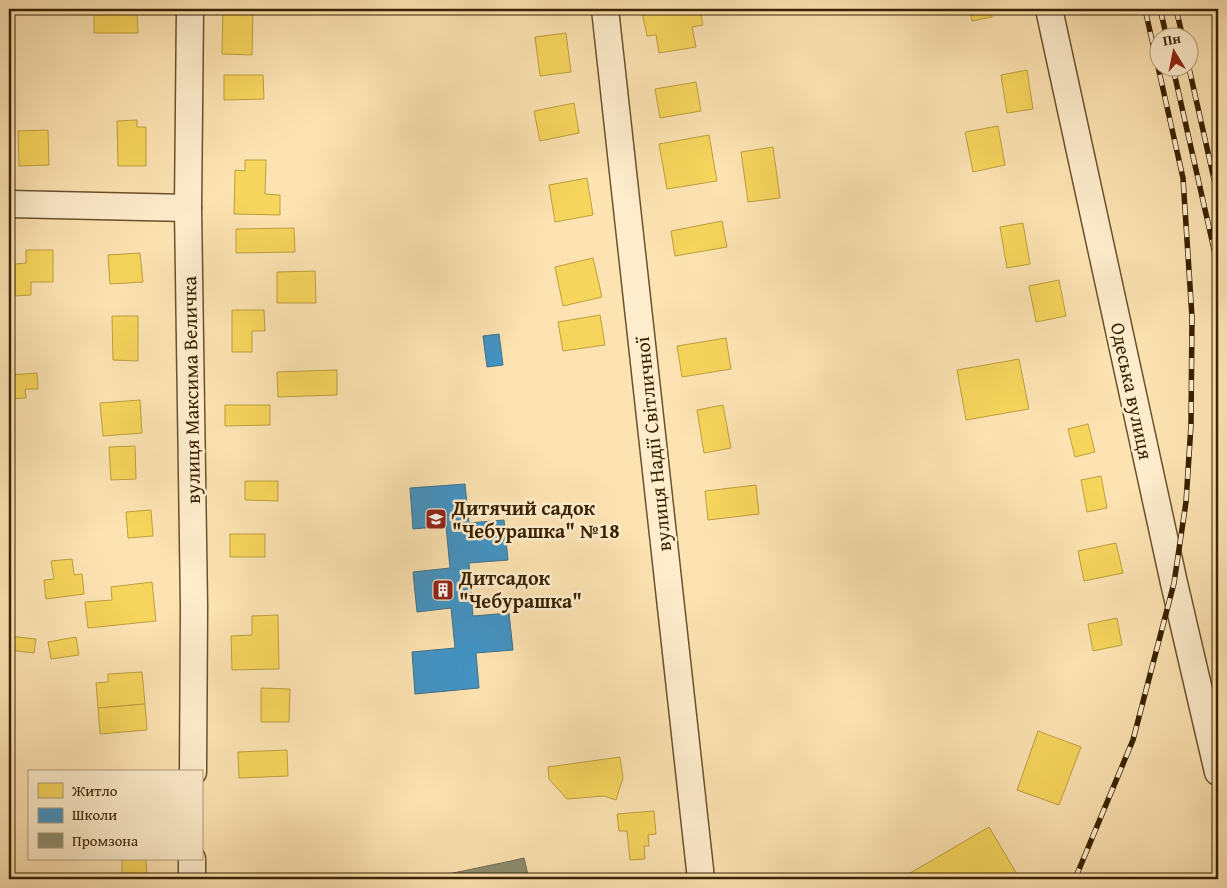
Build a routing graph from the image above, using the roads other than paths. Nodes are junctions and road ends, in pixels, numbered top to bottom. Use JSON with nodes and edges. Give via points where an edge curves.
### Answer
{"nodes":[{"id":1,"x":190,"y":9,"type":"edge"},
{"id":2,"x":605,"y":9,"type":"edge"},
{"id":3,"x":1049,"y":9,"type":"edge"},
{"id":4,"x":9,"y":204,"type":"edge"},
{"id":5,"x":188,"y":208,"type":"junction"},
{"id":6,"x":193,"y":770,"type":"edge"},
{"id":7,"x":1218,"y":772,"type":"edge"},
{"id":8,"x":192,"y":860,"type":"edge"},
{"id":9,"x":192,"y":879,"type":"edge"},
{"id":10,"x":701,"y":879,"type":"edge"}],
"edges":[{"from":1,"to":5,"type":"street","name":"вулиця Максима Величка"},
{"from":2,"to":10,"type":"street","name":"вулиця Надії Світличної"},
{"from":3,"to":7,"type":"street","name":"Одеська вулиця"},
{"from":4,"to":5,"type":"street"},
{"from":5,"to":6,"type":"street","name":"вулиця Максима Величка"},
{"from":8,"to":9,"type":"street"}]}
